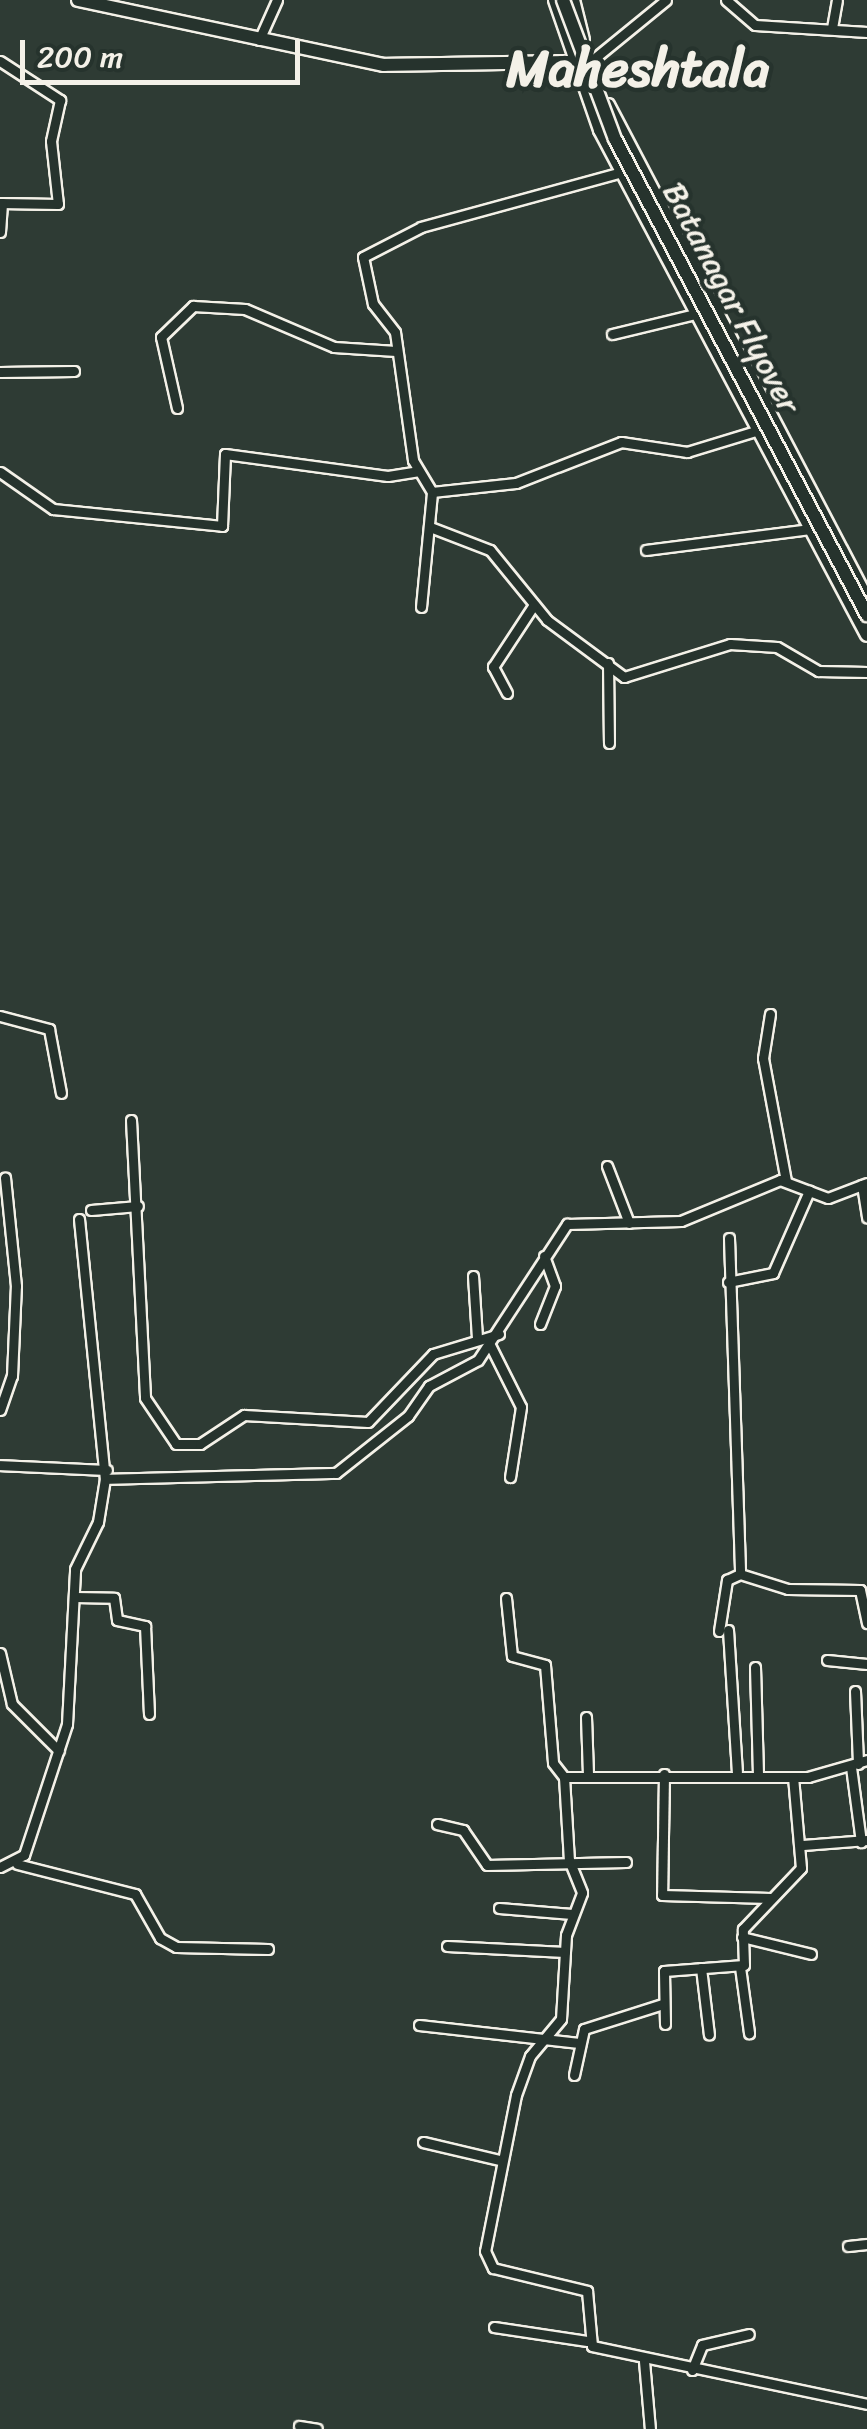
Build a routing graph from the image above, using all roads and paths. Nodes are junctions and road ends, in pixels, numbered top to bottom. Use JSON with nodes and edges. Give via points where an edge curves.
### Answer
{"nodes":[{"id":1,"x":78,"y":0,"type":"edge"},
{"id":2,"x":150,"y":0,"type":"edge"},
{"id":3,"x":277,"y":0,"type":"edge"},
{"id":4,"x":554,"y":0,"type":"edge"},
{"id":5,"x":563,"y":0,"type":"edge"},
{"id":6,"x":573,"y":0,"type":"edge"},
{"id":7,"x":666,"y":0,"type":"edge"},
{"id":8,"x":726,"y":0,"type":"edge"},
{"id":9,"x":837,"y":0,"type":"edge"},
{"id":10,"x":148,"y":20,"type":"junction"},
{"id":11,"x":832,"y":28,"type":"junction"},
{"id":12,"x":867,"y":32,"type":"edge"},
{"id":13,"x":259,"y":40,"type":"junction"},
{"id":14,"x":0,"y":62,"type":"edge"},
{"id":15,"x":572,"y":62,"type":"junction"},
{"id":16,"x":590,"y":62,"type":"junction"},
{"id":17,"x":622,"y":172,"type":"junction"},
{"id":18,"x":1,"y":203,"type":"edge"},
{"id":19,"x":0,"y":232,"type":"edge"},
{"id":20,"x":699,"y":314,"type":"junction"},
{"id":21,"x":612,"y":334,"type":"dead end"},
{"id":22,"x":396,"y":351,"type":"junction"},
{"id":23,"x":74,"y":371,"type":"dead end"},
{"id":24,"x":0,"y":372,"type":"edge"},
{"id":25,"x":177,"y":408,"type":"dead end"},
{"id":26,"x":759,"y":430,"type":"junction"},
{"id":27,"x":418,"y":471,"type":"junction"},
{"id":28,"x":0,"y":472,"type":"edge"},
{"id":29,"x":432,"y":492,"type":"junction"},
{"id":30,"x":430,"y":527,"type":"junction"},
{"id":31,"x":810,"y":529,"type":"junction"},
{"id":32,"x":646,"y":550,"type":"dead end"},
{"id":33,"x":867,"y":599,"type":"edge"},
{"id":34,"x":533,"y":606,"type":"junction"},
{"id":35,"x":421,"y":608,"type":"dead end"},
{"id":36,"x":867,"y":615,"type":"edge"},
{"id":37,"x":867,"y":635,"type":"edge"},
{"id":38,"x":608,"y":663,"type":"junction"},
{"id":39,"x":867,"y":672,"type":"edge"},
{"id":40,"x":507,"y":693,"type":"dead end"},
{"id":41,"x":609,"y":744,"type":"dead end"},
{"id":42,"x":770,"y":1014,"type":"dead end"},
{"id":43,"x":0,"y":1016,"type":"edge"},
{"id":44,"x":61,"y":1093,"type":"dead end"},
{"id":45,"x":131,"y":1120,"type":"dead end"},
{"id":46,"x":606,"y":1166,"type":"dead end"},
{"id":47,"x":5,"y":1178,"type":"dead end"},
{"id":48,"x":786,"y":1181,"type":"junction"},
{"id":49,"x":865,"y":1184,"type":"edge"},
{"id":50,"x":809,"y":1191,"type":"junction"},
{"id":51,"x":138,"y":1206,"type":"junction"},
{"id":52,"x":90,"y":1210,"type":"dead end"},
{"id":53,"x":867,"y":1218,"type":"edge"},
{"id":54,"x":79,"y":1220,"type":"dead end"},
{"id":55,"x":629,"y":1223,"type":"junction"},
{"id":56,"x":728,"y":1238,"type":"dead end"},
{"id":57,"x":544,"y":1256,"type":"junction"},
{"id":58,"x":474,"y":1276,"type":"dead end"},
{"id":59,"x":728,"y":1282,"type":"junction"},
{"id":60,"x":540,"y":1324,"type":"dead end"},
{"id":61,"x":499,"y":1334,"type":"junction"},
{"id":62,"x":477,"y":1338,"type":"junction"},
{"id":63,"x":490,"y":1346,"type":"junction"},
{"id":64,"x":0,"y":1410,"type":"edge"},
{"id":65,"x":0,"y":1465,"type":"edge"},
{"id":66,"x":108,"y":1475,"type":"junction"},
{"id":67,"x":510,"y":1477,"type":"dead end"},
{"id":68,"x":740,"y":1574,"type":"junction"},
{"id":69,"x":75,"y":1597,"type":"junction"},
{"id":70,"x":506,"y":1598,"type":"dead end"},
{"id":71,"x":867,"y":1623,"type":"edge"},
{"id":72,"x":0,"y":1653,"type":"edge"},
{"id":73,"x":827,"y":1660,"type":"dead end"},
{"id":74,"x":867,"y":1664,"type":"edge"},
{"id":75,"x":755,"y":1667,"type":"dead end"},
{"id":76,"x":854,"y":1691,"type":"dead end"},
{"id":77,"x":149,"y":1714,"type":"dead end"},
{"id":78,"x":586,"y":1717,"type":"dead end"},
{"id":79,"x":58,"y":1751,"type":"junction"},
{"id":80,"x":859,"y":1764,"type":"edge"},
{"id":81,"x":737,"y":1772,"type":"junction"},
{"id":82,"x":588,"y":1774,"type":"junction"},
{"id":83,"x":664,"y":1774,"type":"junction"},
{"id":84,"x":758,"y":1774,"type":"junction"},
{"id":85,"x":564,"y":1777,"type":"junction"},
{"id":86,"x":793,"y":1777,"type":"junction"},
{"id":87,"x":438,"y":1824,"type":"dead end"},
{"id":88,"x":864,"y":1841,"type":"edge"},
{"id":89,"x":804,"y":1845,"type":"junction"},
{"id":90,"x":569,"y":1860,"type":"junction"},
{"id":91,"x":626,"y":1862,"type":"dead end"},
{"id":92,"x":18,"y":1864,"type":"junction"},
{"id":93,"x":0,"y":1867,"type":"edge"},
{"id":94,"x":770,"y":1898,"type":"junction"},
{"id":95,"x":499,"y":1908,"type":"dead end"},
{"id":96,"x":572,"y":1914,"type":"junction"},
{"id":97,"x":742,"y":1937,"type":"junction"},
{"id":98,"x":447,"y":1946,"type":"dead end"},
{"id":99,"x":268,"y":1949,"type":"dead end"},
{"id":100,"x":565,"y":1952,"type":"junction"},
{"id":101,"x":812,"y":1954,"type":"dead end"},
{"id":102,"x":740,"y":1967,"type":"junction"},
{"id":103,"x":701,"y":1968,"type":"junction"},
{"id":104,"x":663,"y":2004,"type":"junction"},
{"id":105,"x":419,"y":2024,"type":"dead end"},
{"id":106,"x":665,"y":2024,"type":"dead end"},
{"id":107,"x":750,"y":2032,"type":"dead end"},
{"id":108,"x":709,"y":2035,"type":"dead end"},
{"id":109,"x":546,"y":2039,"type":"junction"},
{"id":110,"x":579,"y":2043,"type":"junction"},
{"id":111,"x":574,"y":2075,"type":"dead end"},
{"id":112,"x":423,"y":2142,"type":"dead end"},
{"id":113,"x":500,"y":2160,"type":"junction"},
{"id":114,"x":867,"y":2244,"type":"edge"},
{"id":115,"x":848,"y":2246,"type":"dead end"},
{"id":116,"x":494,"y":2327,"type":"dead end"},
{"id":117,"x":749,"y":2334,"type":"dead end"},
{"id":118,"x":587,"y":2340,"type":"junction"},
{"id":119,"x":644,"y":2361,"type":"junction"},
{"id":120,"x":692,"y":2370,"type":"junction"},
{"id":121,"x":867,"y":2404,"type":"edge"},
{"id":122,"x":299,"y":2426,"type":"dead end"},
{"id":123,"x":317,"y":2429,"type":"edge"},
{"id":124,"x":650,"y":2429,"type":"edge"}],
"edges":[{"from":1,"to":10,"type":"street"},
{"from":2,"to":10,"type":"street"},
{"from":3,"to":13,"type":"street"},
{"from":4,"to":15,"type":"street"},
{"from":5,"to":36,"type":"street","name":"Batanagar Flyover","bridge":true,"via":[[615,138]]},
{"from":6,"to":16,"type":"street"},
{"from":7,"to":16,"type":"street"},
{"from":8,"to":11,"type":"street","via":[[755,25]]},
{"from":9,"to":11,"type":"street"},
{"from":10,"to":13,"type":"street"},
{"from":11,"to":12,"type":"street"},
{"from":13,"to":15,"type":"street","via":[[384,65]]},
{"from":14,"to":18,"type":"street","via":[[60,100],[51,141],[58,204]]},
{"from":15,"to":16,"type":"street"},
{"from":15,"to":17,"type":"street"},
{"from":16,"to":33,"type":"street"},
{"from":17,"to":20,"type":"street"},
{"from":17,"to":22,"type":"street","via":[[573,192],[490,205],[366,252],[370,295],[392,326]]},
{"from":18,"to":19,"type":"street"},
{"from":20,"to":21,"type":"street"},
{"from":20,"to":26,"type":"street"},
{"from":22,"to":25,"type":"street","via":[[334,348],[245,309],[193,306],[160,337]]},
{"from":22,"to":27,"type":"street"},
{"from":23,"to":24,"type":"street"},
{"from":26,"to":29,"type":"street","via":[[687,452],[621,442],[516,483]]},
{"from":26,"to":31,"type":"street"},
{"from":27,"to":28,"type":"street","via":[[388,476],[225,454],[222,526],[53,509]]},
{"from":27,"to":29,"type":"street"},
{"from":29,"to":30,"type":"street"},
{"from":30,"to":34,"type":"street","via":[[490,550]]},
{"from":30,"to":35,"type":"street"},
{"from":31,"to":32,"type":"street"},
{"from":31,"to":37,"type":"street"},
{"from":34,"to":38,"type":"street"},
{"from":34,"to":40,"type":"street","via":[[493,667]]},
{"from":38,"to":39,"type":"street","via":[[629,677],[708,646],[754,644],[818,672]]},
{"from":38,"to":41,"type":"street"},
{"from":42,"to":48,"type":"street","via":[[764,1058]]},
{"from":43,"to":44,"type":"street","via":[[49,1030]]},
{"from":45,"to":51,"type":"street"},
{"from":46,"to":55,"type":"street"},
{"from":47,"to":64,"type":"street","via":[[16,1286],[12,1376]]},
{"from":48,"to":50,"type":"street"},
{"from":48,"to":55,"type":"street","via":[[682,1222]]},
{"from":49,"to":50,"type":"street","via":[[839,1197]]},
{"from":49,"to":53,"type":"street"},
{"from":50,"to":59,"type":"street","via":[[773,1273]]},
{"from":51,"to":52,"type":"street"},
{"from":51,"to":62,"type":"street","via":[[145,1398],[176,1444],[200,1444],[244,1414],[368,1422],[422,1362]]},
{"from":54,"to":66,"type":"street"},
{"from":55,"to":57,"type":"street","via":[[567,1224]]},
{"from":56,"to":59,"type":"street"},
{"from":57,"to":60,"type":"street","via":[[555,1286]]},
{"from":57,"to":61,"type":"street"},
{"from":58,"to":62,"type":"street"},
{"from":59,"to":68,"type":"street"},
{"from":61,"to":62,"type":"street"},
{"from":61,"to":63,"type":"street"},
{"from":63,"to":66,"type":"street","via":[[429,1386],[408,1416],[336,1473]]},
{"from":63,"to":67,"type":"street","via":[[521,1407]]},
{"from":65,"to":66,"type":"street"},
{"from":66,"to":69,"type":"street","via":[[96,1528],[75,1569]]},
{"from":68,"to":71,"type":"street","via":[[788,1589],[860,1590]]},
{"from":68,"to":81,"type":"street","via":[[727,1580],[724,1631]]},
{"from":69,"to":77,"type":"street","via":[[114,1598],[117,1620],[145,1626]]},
{"from":69,"to":79,"type":"street"},
{"from":70,"to":85,"type":"street","via":[[512,1656],[545,1665],[552,1764]]},
{"from":72,"to":79,"type":"street","via":[[12,1704]]},
{"from":73,"to":74,"type":"street"},
{"from":75,"to":84,"type":"street"},
{"from":76,"to":80,"type":"street"},
{"from":78,"to":82,"type":"street"},
{"from":79,"to":92,"type":"street"},
{"from":80,"to":86,"type":"street"},
{"from":80,"to":88,"type":"street"},
{"from":81,"to":83,"type":"street"},
{"from":81,"to":84,"type":"street"},
{"from":82,"to":83,"type":"street"},
{"from":82,"to":85,"type":"street"},
{"from":83,"to":94,"type":"street","via":[[662,1894]]},
{"from":84,"to":86,"type":"street"},
{"from":85,"to":90,"type":"street"},
{"from":86,"to":89,"type":"street"},
{"from":87,"to":90,"type":"street","via":[[463,1830],[481,1863]]},
{"from":88,"to":89,"type":"street"},
{"from":89,"to":94,"type":"street","via":[[801,1868]]},
{"from":90,"to":91,"type":"street"},
{"from":90,"to":96,"type":"street","via":[[582,1894]]},
{"from":92,"to":93,"type":"street"},
{"from":92,"to":99,"type":"street","via":[[135,1894],[160,1938],[176,1947]]},
{"from":94,"to":97,"type":"street"},
{"from":95,"to":96,"type":"street"},
{"from":96,"to":100,"type":"street"},
{"from":97,"to":101,"type":"street"},
{"from":97,"to":102,"type":"street","via":[[748,1956]]},
{"from":98,"to":100,"type":"street"},
{"from":100,"to":109,"type":"street","via":[[562,2018]]},
{"from":102,"to":103,"type":"street"},
{"from":102,"to":107,"type":"street"},
{"from":103,"to":104,"type":"street","via":[[664,1971]]},
{"from":103,"to":108,"type":"street"},
{"from":104,"to":106,"type":"street"},
{"from":104,"to":110,"type":"street","via":[[584,2029]]},
{"from":105,"to":109,"type":"street"},
{"from":109,"to":110,"type":"street"},
{"from":109,"to":113,"type":"street","via":[[530,2056]]},
{"from":110,"to":111,"type":"street"},
{"from":112,"to":113,"type":"street"},
{"from":113,"to":118,"type":"street","via":[[484,2258],[587,2291]]},
{"from":114,"to":115,"type":"street"},
{"from":116,"to":118,"type":"street"},
{"from":117,"to":120,"type":"street","via":[[702,2345]]},
{"from":118,"to":119,"type":"street"},
{"from":119,"to":120,"type":"street"},
{"from":119,"to":124,"type":"street"},
{"from":120,"to":121,"type":"street"},
{"from":122,"to":123,"type":"street"}]}
